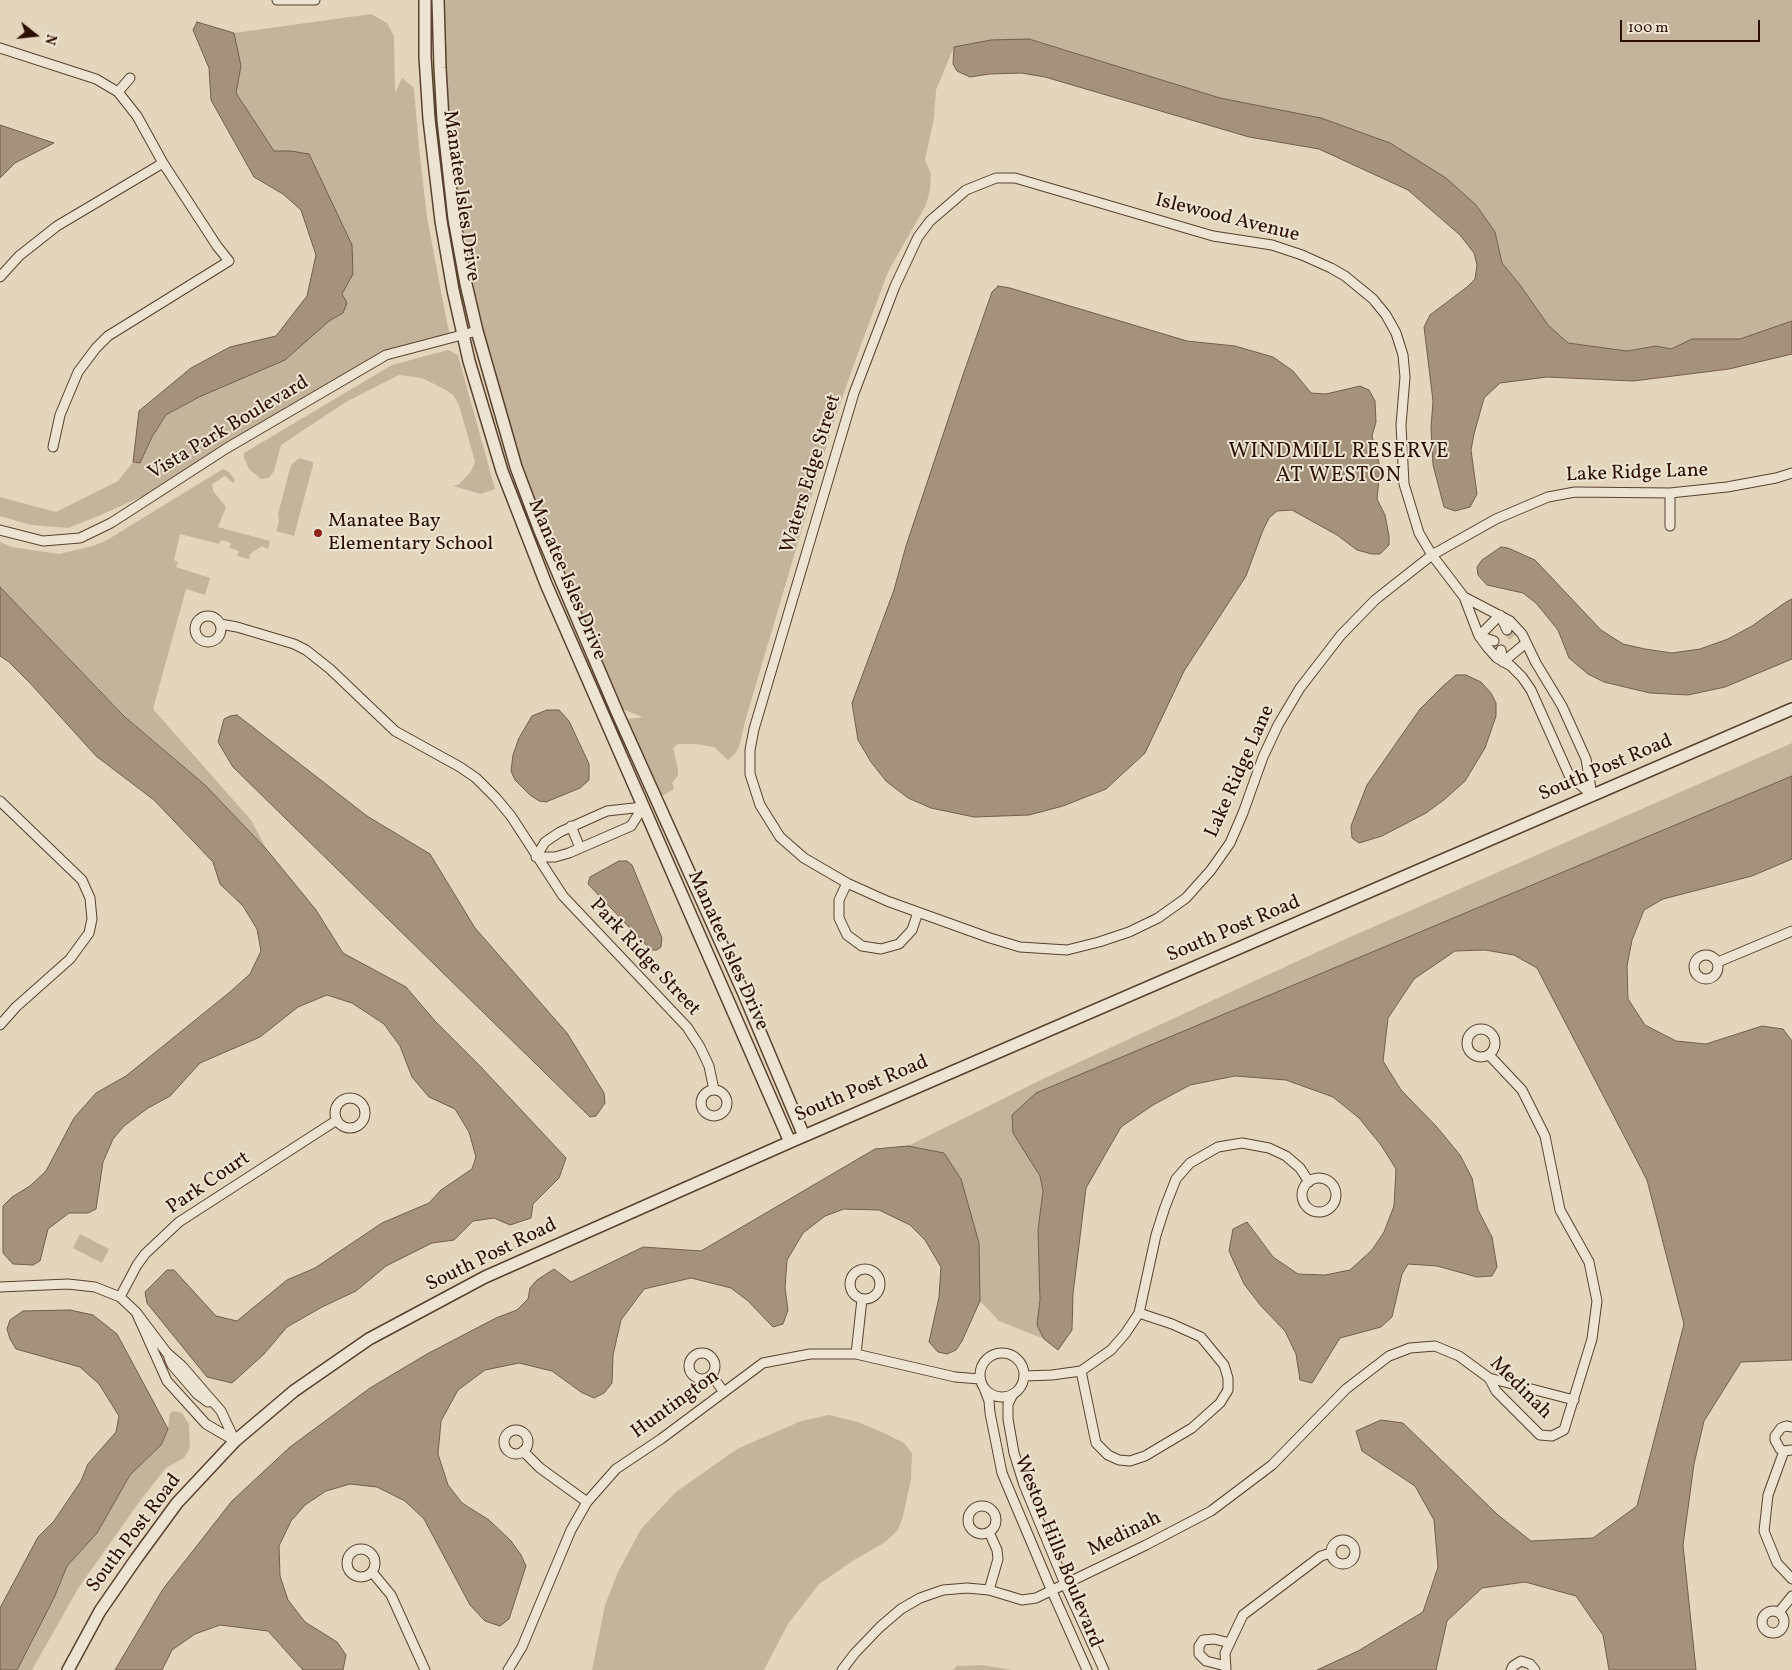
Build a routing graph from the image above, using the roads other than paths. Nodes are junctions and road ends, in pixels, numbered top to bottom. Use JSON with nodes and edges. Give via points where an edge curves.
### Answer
{"nodes":[{"id":1,"x":277,"y":0,"type":"edge"},
{"id":2,"x":315,"y":0,"type":"edge"},
{"id":3,"x":425,"y":0,"type":"edge"},
{"id":4,"x":438,"y":0,"type":"edge"},
{"id":5,"x":0,"y":48,"type":"edge"},
{"id":6,"x":130,"y":78,"type":"dead end"},
{"id":7,"x":118,"y":92,"type":"junction"},
{"id":8,"x":163,"y":163,"type":"junction"},
{"id":9,"x":950,"y":202,"type":"joint"},
{"id":10,"x":0,"y":277,"type":"edge"},
{"id":11,"x":477,"y":331,"type":"junction"},
{"id":12,"x":463,"y":335,"type":"junction"},
{"id":13,"x":53,"y":447,"type":"dead end"},
{"id":14,"x":1792,"y":473,"type":"edge"},
{"id":15,"x":1670,"y":493,"type":"junction"},
{"id":16,"x":1670,"y":526,"type":"dead end"},
{"id":17,"x":0,"y":530,"type":"edge"},
{"id":18,"x":1432,"y":555,"type":"junction"},
{"id":19,"x":564,"y":589,"type":"junction"},
{"id":20,"x":551,"y":595,"type":"junction"},
{"id":21,"x":1464,"y":597,"type":"junction"},
{"id":22,"x":1500,"y":616,"type":"junction"},
{"id":23,"x":220,"y":624,"type":"dead end"},
{"id":24,"x":1507,"y":630,"type":"tunnel mouth"},
{"id":25,"x":1479,"y":636,"type":"junction"},
{"id":26,"x":1514,"y":638,"type":"tunnel mouth"},
{"id":27,"x":1494,"y":642,"type":"dead end"},
{"id":28,"x":1526,"y":642,"type":"junction"},
{"id":29,"x":1501,"y":650,"type":"dead end"},
{"id":30,"x":1503,"y":662,"type":"junction"},
{"id":31,"x":1792,"y":709,"type":"edge"},
{"id":32,"x":750,"y":774,"type":"joint"},
{"id":33,"x":1592,"y":795,"type":"junction"},
{"id":34,"x":657,"y":799,"type":"junction"},
{"id":35,"x":0,"y":801,"type":"edge"},
{"id":36,"x":643,"y":807,"type":"junction"},
{"id":37,"x":572,"y":826,"type":"junction"},
{"id":38,"x":580,"y":848,"type":"junction"},
{"id":39,"x":536,"y":856,"type":"junction"},
{"id":40,"x":847,"y":883,"type":"junction"},
{"id":41,"x":918,"y":912,"type":"junction"},
{"id":42,"x":1792,"y":931,"type":"edge"},
{"id":43,"x":1718,"y":962,"type":"dead end"},
{"id":44,"x":0,"y":1025,"type":"edge"},
{"id":45,"x":1489,"y":1055,"type":"dead end"},
{"id":46,"x":714,"y":1090,"type":"dead end"},
{"id":47,"x":337,"y":1120,"type":"dead end"},
{"id":48,"x":804,"y":1136,"type":"junction"},
{"id":49,"x":790,"y":1142,"type":"junction"},
{"id":50,"x":1309,"y":1182,"type":"dead end"},
{"id":51,"x":0,"y":1287,"type":"edge"},
{"id":52,"x":120,"y":1297,"type":"junction"},
{"id":53,"x":862,"y":1299,"type":"dead end"},
{"id":54,"x":136,"y":1312,"type":"junction"},
{"id":55,"x":1140,"y":1314,"type":"junction"},
{"id":56,"x":856,"y":1354,"type":"junction"},
{"id":57,"x":1081,"y":1371,"type":"junction"},
{"id":58,"x":712,"y":1376,"type":"dead end"},
{"id":59,"x":1025,"y":1376,"type":"junction"},
{"id":60,"x":1490,"y":1378,"type":"junction"},
{"id":61,"x":980,"y":1379,"type":"junction"},
{"id":62,"x":984,"y":1388,"type":"junction"},
{"id":63,"x":724,"y":1392,"type":"junction"},
{"id":64,"x":1013,"y":1394,"type":"junction"},
{"id":65,"x":1574,"y":1400,"type":"junction"},
{"id":66,"x":1792,"y":1427,"type":"edge"},
{"id":67,"x":235,"y":1442,"type":"junction"},
{"id":68,"x":523,"y":1451,"type":"dead end"},
{"id":69,"x":1788,"y":1451,"type":"edge"},
{"id":70,"x":587,"y":1502,"type":"junction"},
{"id":71,"x":989,"y":1532,"type":"dead end"},
{"id":72,"x":1331,"y":1553,"type":"dead end"},
{"id":73,"x":372,"y":1572,"type":"dead end"},
{"id":74,"x":1792,"y":1579,"type":"edge"},
{"id":75,"x":1065,"y":1584,"type":"junction"},
{"id":76,"x":1051,"y":1589,"type":"junction"},
{"id":77,"x":990,"y":1590,"type":"junction"},
{"id":78,"x":1792,"y":1596,"type":"edge"},
{"id":79,"x":1779,"y":1612,"type":"dead end"},
{"id":80,"x":1230,"y":1643,"type":"junction"},
{"id":81,"x":1226,"y":1668,"type":"edge"},
{"id":82,"x":68,"y":1670,"type":"edge"},
{"id":83,"x":425,"y":1670,"type":"edge"},
{"id":84,"x":508,"y":1670,"type":"edge"},
{"id":85,"x":842,"y":1670,"type":"edge"},
{"id":86,"x":1087,"y":1670,"type":"edge"},
{"id":87,"x":1104,"y":1670,"type":"edge"},
{"id":88,"x":1511,"y":1670,"type":"edge"},
{"id":89,"x":1535,"y":1670,"type":"edge"}],
"edges":[{"from":1,"to":2,"type":"street"},
{"from":3,"to":12,"type":"street","name":"Manatee Isles Drive","via":[[425,57],[433,160]]},
{"from":4,"to":11,"type":"street","name":"Manatee Isles Drive","via":[[447,162],[459,247]]},
{"from":5,"to":7,"type":"street","via":[[96,79]]},
{"from":6,"to":7,"type":"street"},
{"from":7,"to":8,"type":"street","via":[[137,116]]},
{"from":8,"to":10,"type":"street","via":[[57,226],[19,256]]},
{"from":8,"to":13,"type":"street","via":[[230,261],[108,336],[96,348],[78,372],[60,415]]},
{"from":9,"to":18,"type":"street","name":"Islewood Avenue","via":[[979,184],[996,178],[1015,178],[1213,236],[1272,245],[1302,255],[1345,276],[1373,299],[1386,315],[1403,355],[1405,377],[1401,425],[1404,484],[1419,533]]},
{"from":9,"to":32,"type":"street","name":"Waters Edge Street","via":[[918,237],[895,286],[854,392],[754,729]]},
{"from":11,"to":12,"type":"street","name":"Vista Park Boulevard"},
{"from":11,"to":19,"type":"street","name":"Manatee Isles Drive","via":[[516,467]]},
{"from":12,"to":17,"type":"street","name":"Vista Park Boulevard","via":[[386,355],[227,448],[112,523],[80,538],[43,541]]},
{"from":12,"to":20,"type":"street","name":"Manatee Isles Drive","via":[[502,472]]},
{"from":14,"to":15,"type":"street","name":"Lake Ridge Lane","via":[[1727,487]]},
{"from":15,"to":16,"type":"street"},
{"from":15,"to":18,"type":"street","name":"Lake Ridge Lane","via":[[1575,492],[1548,496],[1496,519]]},
{"from":18,"to":21,"type":"street","name":"Islewood Avenue"},
{"from":18,"to":41,"type":"street","name":"Lake Ridge Lane","via":[[1375,600],[1341,635],[1300,688],[1263,757],[1230,843],[1186,898],[1158,918],[1129,932],[1067,950],[1020,947]]},
{"from":19,"to":20,"type":"street"},
{"from":19,"to":34,"type":"street","name":"Manatee Isles Drive"},
{"from":20,"to":36,"type":"street","name":"Manatee Isles Drive"},
{"from":21,"to":22,"type":"street"},
{"from":21,"to":25,"type":"street"},
{"from":22,"to":24,"type":"street"},
{"from":22,"to":25,"type":"street"},
{"from":22,"to":28,"type":"street","via":[[1510,621]]},
{"from":23,"to":39,"type":"street","name":"Park Ridge Street","via":[[294,644],[318,659],[395,731],[476,778],[510,816]]},
{"from":25,"to":27,"type":"street"},
{"from":25,"to":30,"type":"street"},
{"from":26,"to":28,"type":"street"},
{"from":28,"to":30,"type":"street"},
{"from":28,"to":33,"type":"street","via":[[1562,706],[1586,759]]},
{"from":29,"to":30,"type":"street"},
{"from":30,"to":33,"type":"street","via":[[1511,666],[1531,690],[1569,775]]},
{"from":31,"to":33,"type":"street","name":"South Post Road"},
{"from":32,"to":40,"type":"street","name":"Lake Ridge Lane","via":[[760,806],[780,837],[804,858]]},
{"from":33,"to":48,"type":"street","name":"South Post Road"},
{"from":34,"to":36,"type":"street"},
{"from":34,"to":48,"type":"street","name":"Manatee Isles Drive"},
{"from":35,"to":44,"type":"street","via":[[82,880],[92,908],[89,933],[80,948]]},
{"from":36,"to":37,"type":"street","via":[[607,811]]},
{"from":36,"to":38,"type":"street","via":[[630,826]]},
{"from":36,"to":49,"type":"street","name":"Manatee Isles Drive"},
{"from":37,"to":38,"type":"street"},
{"from":37,"to":39,"type":"street","via":[[545,842]]},
{"from":38,"to":39,"type":"street","via":[[555,857]]},
{"from":39,"to":46,"type":"street","name":"Park Ridge Street","via":[[562,896],[687,1027],[709,1066]]},
{"from":40,"to":41,"type":"street","name":"Lake Ridge Lane"},
{"from":40,"to":41,"type":"street","via":[[839,900],[839,918],[847,935],[862,946],[881,949],[899,944],[912,930]]},
{"from":42,"to":43,"type":"street"},
{"from":45,"to":65,"type":"street","name":"Medinah","via":[[1522,1090],[1545,1136],[1560,1210],[1589,1262],[1597,1300],[1592,1339]]},
{"from":47,"to":52,"type":"street","name":"Park Court","via":[[179,1222],[137,1264]]},
{"from":48,"to":49,"type":"street","name":"South Post Road"},
{"from":49,"to":67,"type":"street","name":"South Post Road","via":[[484,1277],[377,1334],[294,1391]]},
{"from":50,"to":55,"type":"street","via":[[1300,1168],[1286,1156],[1269,1148],[1242,1143],[1218,1147],[1190,1163],[1176,1179],[1156,1234]]},
{"from":51,"to":52,"type":"street","via":[[68,1284],[96,1287]]},
{"from":52,"to":54,"type":"street"},
{"from":53,"to":56,"type":"street"},
{"from":54,"to":67,"type":"street","via":[[167,1353],[221,1411]]},
{"from":54,"to":67,"type":"street","via":[[167,1381],[206,1424]]},
{"from":55,"to":57,"type":"street","via":[[1110,1350]]},
{"from":55,"to":57,"type":"street","via":[[1201,1337],[1224,1365],[1228,1378],[1228,1390],[1220,1403],[1192,1428],[1145,1456],[1130,1461],[1119,1460],[1108,1455],[1096,1443]]},
{"from":56,"to":61,"type":"street","name":"Huntington","via":[[955,1377]]},
{"from":56,"to":63,"type":"street","name":"Huntington","via":[[810,1354],[763,1363]]},
{"from":57,"to":59,"type":"street"},
{"from":58,"to":63,"type":"street"},
{"from":59,"to":61,"type":"street","via":[[1020,1361],[1000,1352],[984,1362]]},
{"from":59,"to":64,"type":"street"},
{"from":60,"to":65,"type":"street"},
{"from":60,"to":65,"type":"street","name":"Medinah","via":[[1496,1391],[1540,1435],[1552,1436],[1564,1430]]},
{"from":60,"to":75,"type":"street","name":"Medinah","via":[[1459,1356],[1435,1346],[1410,1348],[1389,1356],[1346,1389],[1272,1465],[1211,1511]]},
{"from":61,"to":62,"type":"street"},
{"from":62,"to":64,"type":"street","via":[[996,1396]]},
{"from":62,"to":76,"type":"street","name":"Weston Hills Boulevard","via":[[1002,1473]]},
{"from":63,"to":70,"type":"street","name":"Huntington","via":[[616,1469]]},
{"from":64,"to":75,"type":"street","name":"Weston Hills Boulevard","via":[[1008,1404],[1008,1419],[1014,1453]]},
{"from":66,"to":69,"type":"street","via":[[1781,1428],[1775,1436],[1777,1445]]},
{"from":67,"to":82,"type":"street","name":"South Post Road","via":[[177,1503],[100,1612]]},
{"from":68,"to":70,"type":"street","via":[[540,1468]]},
{"from":69,"to":74,"type":"street","via":[[1768,1495],[1764,1531],[1777,1563]]},
{"from":70,"to":84,"type":"street","name":"Huntington","via":[[571,1530],[522,1647]]},
{"from":71,"to":77,"type":"street","via":[[998,1559]]},
{"from":72,"to":80,"type":"street","via":[[1321,1556],[1243,1615]]},
{"from":73,"to":83,"type":"street","via":[[391,1595]]},
{"from":75,"to":76,"type":"street","name":"Medinah"},
{"from":75,"to":87,"type":"street","name":"Weston Hills Boulevard"},
{"from":76,"to":77,"type":"street","name":"Medinah","via":[[1036,1598],[1022,1600]]},
{"from":76,"to":86,"type":"street","name":"Weston Hills Boulevard"},
{"from":77,"to":85,"type":"street","name":"Medinah","via":[[943,1590],[920,1598],[880,1627]]},
{"from":78,"to":79,"type":"street"},
{"from":80,"to":81,"type":"street"},
{"from":80,"to":81,"type":"street","via":[[1203,1640],[1199,1646],[1199,1654],[1206,1661]]},
{"from":88,"to":89,"type":"street","via":[[1521,1661]]}]}
